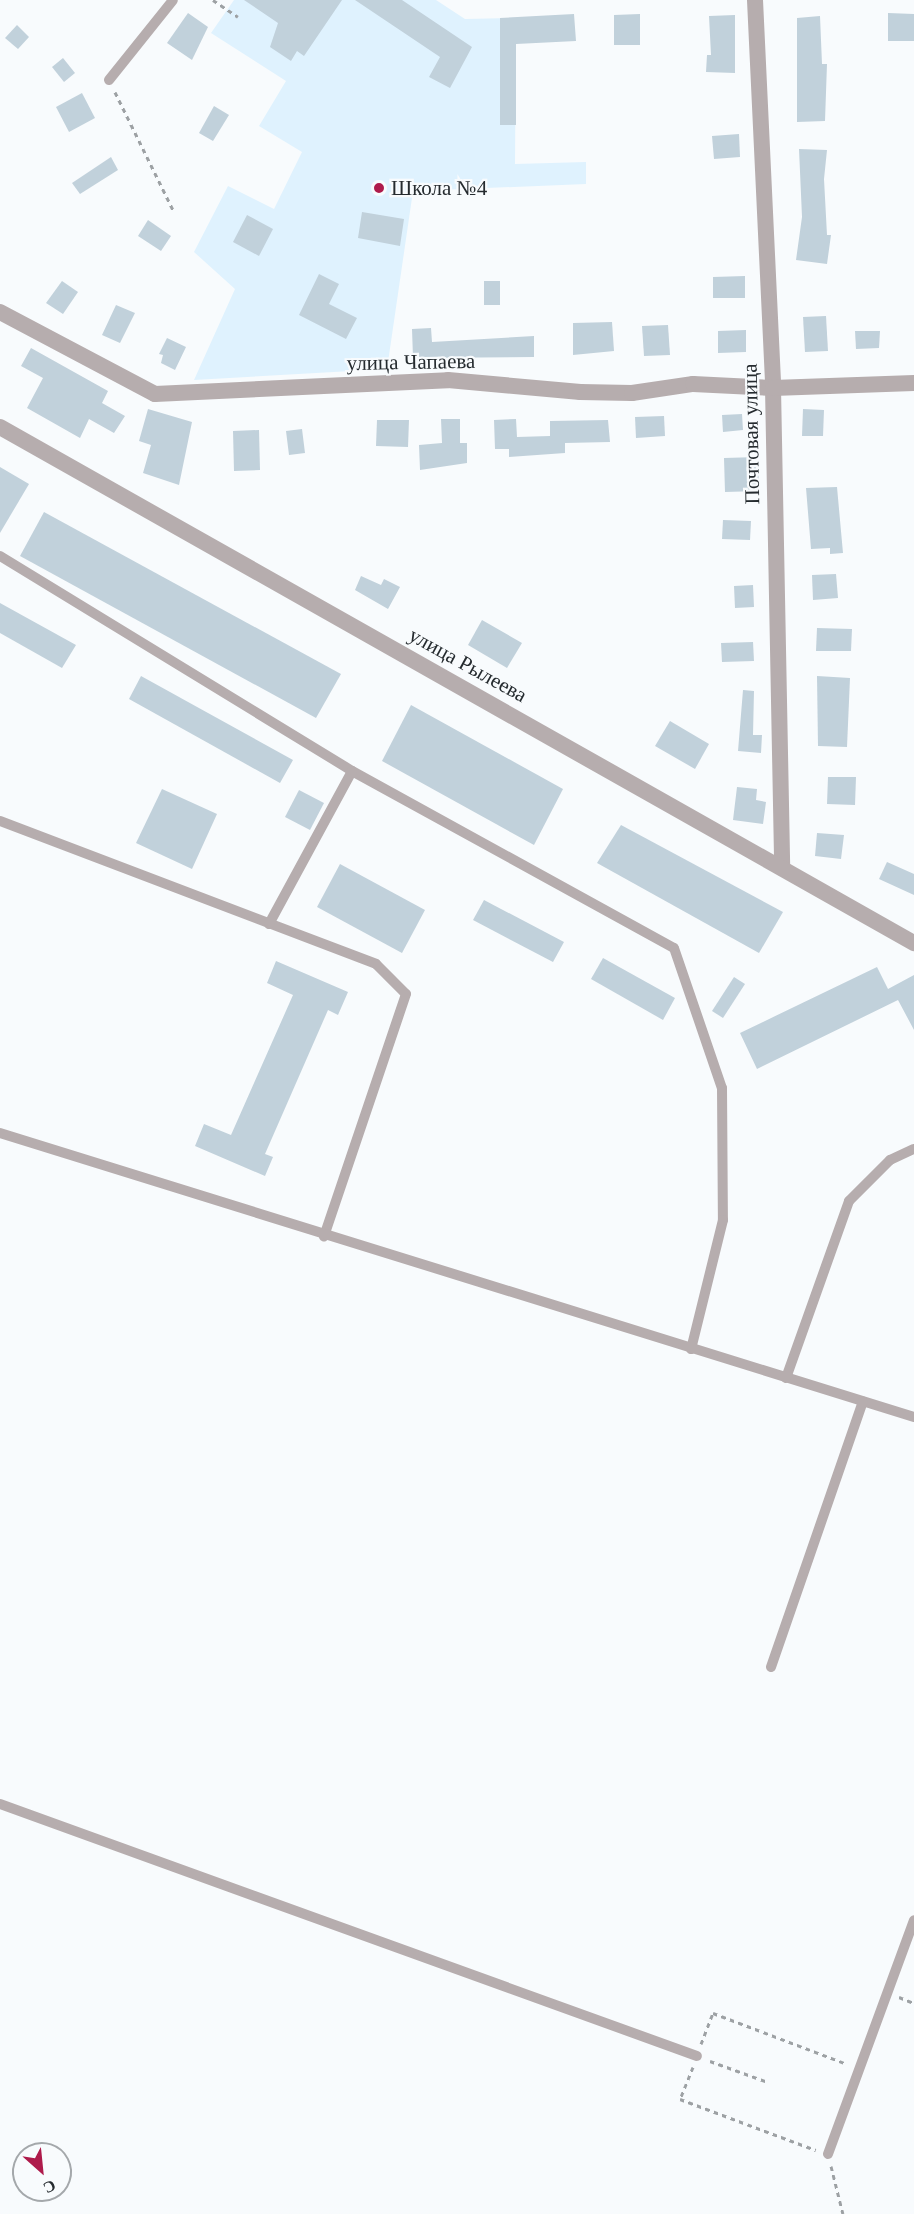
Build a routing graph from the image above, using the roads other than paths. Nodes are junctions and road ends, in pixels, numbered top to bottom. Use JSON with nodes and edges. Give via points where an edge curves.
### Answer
{"nodes":[{"id":1,"x":173,"y":0,"type":"edge"},
{"id":2,"x":755,"y":0,"type":"edge"},
{"id":3,"x":109,"y":80,"type":"road end"},
{"id":4,"x":0,"y":312,"type":"edge"},
{"id":5,"x":914,"y":383,"type":"edge"},
{"id":6,"x":772,"y":388,"type":"junction"},
{"id":7,"x":0,"y":427,"type":"edge"},
{"id":8,"x":0,"y":556,"type":"edge"},
{"id":9,"x":352,"y":771,"type":"junction"},
{"id":10,"x":0,"y":821,"type":"edge"},
{"id":11,"x":782,"y":868,"type":"junction"},
{"id":12,"x":269,"y":924,"type":"junction"},
{"id":13,"x":914,"y":943,"type":"edge"},
{"id":14,"x":0,"y":1133,"type":"edge"},
{"id":15,"x":914,"y":1149,"type":"edge"},
{"id":16,"x":324,"y":1236,"type":"junction"},
{"id":17,"x":691,"y":1349,"type":"junction"},
{"id":18,"x":786,"y":1378,"type":"junction"},
{"id":19,"x":863,"y":1402,"type":"junction"},
{"id":20,"x":914,"y":1417,"type":"edge"},
{"id":21,"x":771,"y":1667,"type":"dead end"},
{"id":22,"x":0,"y":1804,"type":"edge"},
{"id":23,"x":914,"y":1922,"type":"edge"},
{"id":24,"x":697,"y":2056,"type":"road end"},
{"id":25,"x":828,"y":2154,"type":"road end"}],
"edges":[{"from":1,"to":3,"type":"lane"},
{"from":2,"to":6,"type":"street","name":"Почтовая улица"},
{"from":4,"to":6,"type":"street","name":"улица Чапаева","via":[[155,394],[448,380],[580,393],[632,393],[693,384]]},
{"from":5,"to":6,"type":"street","name":"улица Чапаева"},
{"from":6,"to":11,"type":"street","name":"Почтовая улица"},
{"from":7,"to":11,"type":"street","name":"улица Рылеева"},
{"from":8,"to":9,"type":"lane"},
{"from":9,"to":12,"type":"lane"},
{"from":9,"to":17,"type":"lane","via":[[674,948],[722,1088],[723,1220]]},
{"from":10,"to":12,"type":"lane"},
{"from":11,"to":13,"type":"street","name":"улица Рылеева"},
{"from":12,"to":16,"type":"lane","via":[[376,964],[406,994]]},
{"from":14,"to":16,"type":"lane"},
{"from":15,"to":18,"type":"lane","via":[[890,1160],[849,1201]]},
{"from":16,"to":17,"type":"lane"},
{"from":17,"to":18,"type":"lane"},
{"from":18,"to":19,"type":"lane"},
{"from":19,"to":20,"type":"lane"},
{"from":19,"to":21,"type":"lane"},
{"from":22,"to":24,"type":"lane"},
{"from":23,"to":25,"type":"lane"}]}
